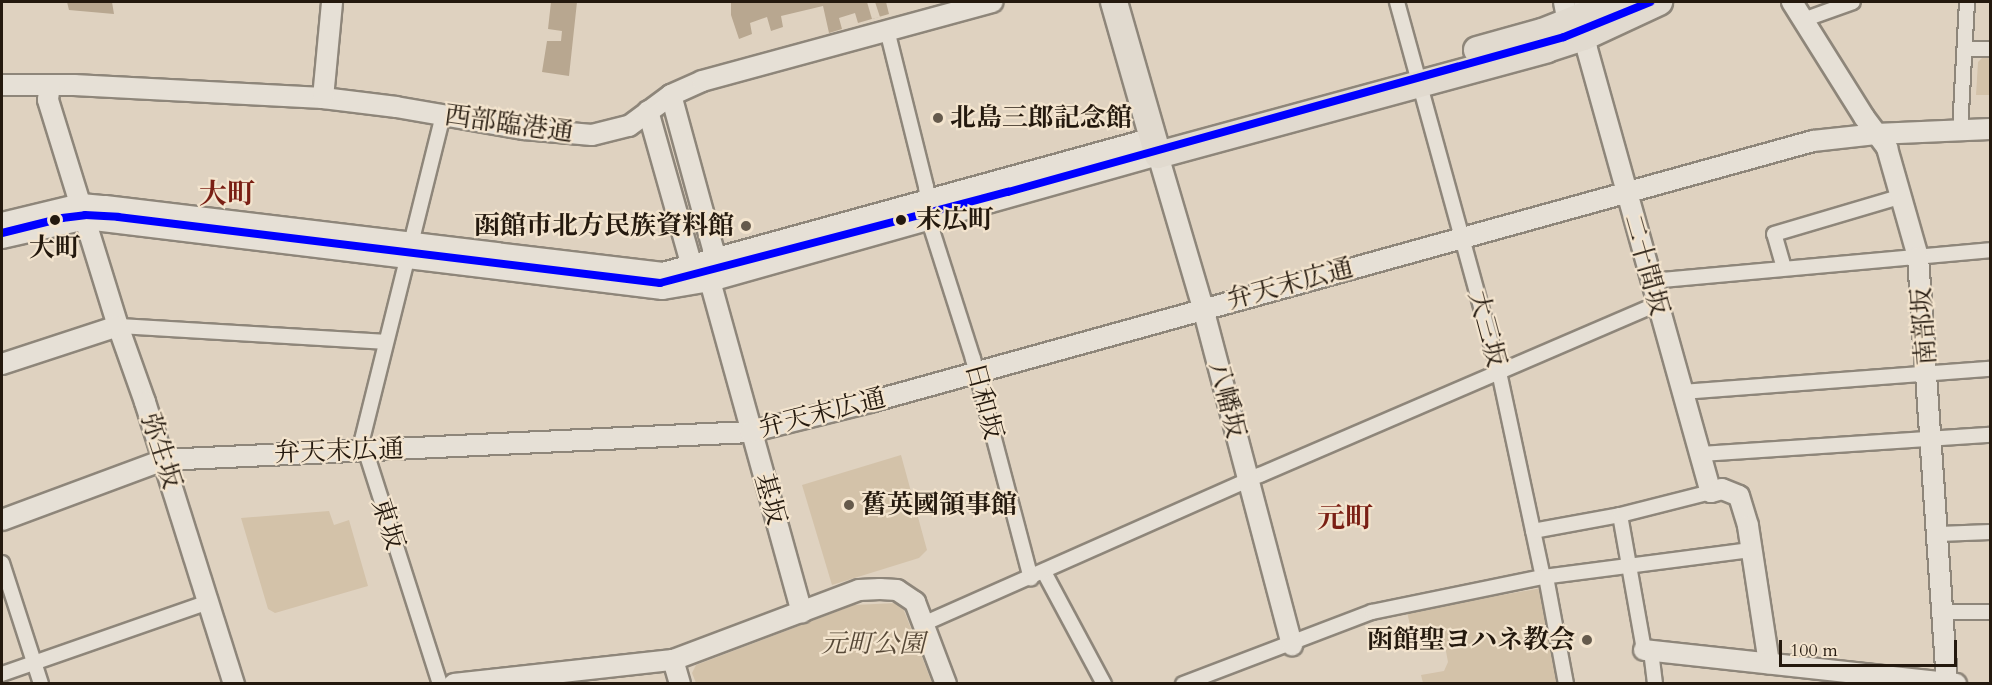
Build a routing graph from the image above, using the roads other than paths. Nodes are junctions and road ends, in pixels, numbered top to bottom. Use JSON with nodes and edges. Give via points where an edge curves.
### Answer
{"nodes":[{"id":1,"x":332,"y":2,"type":"edge"},
{"id":2,"x":992,"y":2,"type":"edge"},
{"id":3,"x":1114,"y":2,"type":"edge"},
{"id":4,"x":1397,"y":2,"type":"edge"},
{"id":5,"x":1618,"y":2,"type":"edge"},
{"id":6,"x":1659,"y":2,"type":"edge"},
{"id":7,"x":1792,"y":2,"type":"edge"},
{"id":8,"x":1853,"y":2,"type":"edge"},
{"id":9,"x":1967,"y":2,"type":"edge"},
{"id":10,"x":1578,"y":15,"type":"edge"},
{"id":11,"x":1803,"y":20,"type":"junction"},
{"id":12,"x":887,"y":30,"type":"junction"},
{"id":13,"x":1965,"y":49,"type":"junction"},
{"id":14,"x":1990,"y":50,"type":"edge"},
{"id":15,"x":1418,"y":75,"type":"junction"},
{"id":16,"x":2,"y":85,"type":"edge"},
{"id":17,"x":50,"y":85,"type":"junction"},
{"id":18,"x":670,"y":95,"type":"junction"},
{"id":19,"x":322,"y":98,"type":"junction"},
{"id":20,"x":648,"y":111,"type":"junction"},
{"id":21,"x":443,"y":114,"type":"junction"},
{"id":22,"x":1990,"y":129,"type":"edge"},
{"id":23,"x":1960,"y":131,"type":"junction"},
{"id":24,"x":1876,"y":134,"type":"junction"},
{"id":25,"x":1156,"y":147,"type":"junction"},
{"id":26,"x":1626,"y":192,"type":"junction"},
{"id":27,"x":1902,"y":196,"type":"junction"},
{"id":28,"x":84,"y":212,"type":"junction"},
{"id":29,"x":930,"y":215,"type":"junction"},
{"id":30,"x":2,"y":223,"type":"edge"},
{"id":31,"x":1463,"y":237,"type":"junction"},
{"id":32,"x":2,"y":238,"type":"edge"},
{"id":33,"x":408,"y":250,"type":"junction"},
{"id":34,"x":1990,"y":250,"type":"edge"},
{"id":35,"x":1918,"y":257,"type":"junction"},
{"id":36,"x":715,"y":260,"type":"junction"},
{"id":37,"x":692,"y":266,"type":"junction"},
{"id":38,"x":1784,"y":268,"type":"junction"},
{"id":39,"x":710,"y":281,"type":"junction"},
{"id":40,"x":1651,"y":281,"type":"junction"},
{"id":41,"x":1657,"y":303,"type":"junction"},
{"id":42,"x":1203,"y":308,"type":"junction"},
{"id":43,"x":118,"y":326,"type":"junction"},
{"id":44,"x":385,"y":342,"type":"junction"},
{"id":45,"x":2,"y":364,"type":"edge"},
{"id":46,"x":1990,"y":369,"type":"edge"},
{"id":47,"x":977,"y":372,"type":"junction"},
{"id":48,"x":1499,"y":372,"type":"junction"},
{"id":49,"x":1927,"y":374,"type":"junction"},
{"id":50,"x":1682,"y":392,"type":"junction"},
{"id":51,"x":750,"y":432,"type":"junction"},
{"id":52,"x":1990,"y":435,"type":"edge"},
{"id":53,"x":1931,"y":440,"type":"junction"},
{"id":54,"x":365,"y":450,"type":"junction"},
{"id":55,"x":1701,"y":454,"type":"junction"},
{"id":56,"x":164,"y":460,"type":"junction"},
{"id":57,"x":1248,"y":481,"type":"junction"},
{"id":58,"x":1711,"y":492,"type":"junction"},
{"id":59,"x":1620,"y":515,"type":"junction"},
{"id":60,"x":2,"y":520,"type":"edge"},
{"id":61,"x":1533,"y":531,"type":"junction"},
{"id":62,"x":1990,"y":532,"type":"edge"},
{"id":63,"x":1939,"y":534,"type":"junction"},
{"id":64,"x":1751,"y":550,"type":"junction"},
{"id":65,"x":2,"y":563,"type":"edge"},
{"id":66,"x":1628,"y":566,"type":"junction"},
{"id":67,"x":1044,"y":572,"type":"junction"},
{"id":68,"x":1544,"y":577,"type":"junction"},
{"id":69,"x":1031,"y":578,"type":"junction"},
{"id":70,"x":209,"y":602,"type":"junction"},
{"id":71,"x":802,"y":612,"type":"junction"},
{"id":72,"x":1942,"y":612,"type":"junction"},
{"id":73,"x":1990,"y":612,"type":"edge"},
{"id":74,"x":923,"y":624,"type":"junction"},
{"id":75,"x":1292,"y":645,"type":"junction"},
{"id":76,"x":1647,"y":651,"type":"junction"},
{"id":77,"x":673,"y":660,"type":"junction"},
{"id":78,"x":34,"y":663,"type":"junction"},
{"id":79,"x":1769,"y":663,"type":"junction"},
{"id":80,"x":2,"y":674,"type":"edge"},
{"id":81,"x":1950,"y":683,"type":"edge"},
{"id":82,"x":41,"y":684,"type":"edge"},
{"id":83,"x":234,"y":684,"type":"edge"},
{"id":84,"x":440,"y":684,"type":"edge"},
{"id":85,"x":454,"y":684,"type":"edge"},
{"id":86,"x":680,"y":684,"type":"edge"},
{"id":87,"x":946,"y":684,"type":"edge"},
{"id":88,"x":1104,"y":684,"type":"edge"},
{"id":89,"x":1183,"y":684,"type":"edge"},
{"id":90,"x":1566,"y":684,"type":"edge"},
{"id":91,"x":1655,"y":684,"type":"edge"}],
"edges":[{"from":1,"to":19,"type":"street"},
{"from":2,"to":12,"type":"street","name":"西部臨港通"},
{"from":3,"to":25,"type":"highway"},
{"from":4,"to":15,"type":"street","name":"大三坂"},
{"from":5,"to":10,"type":"highway"},
{"from":6,"to":10,"type":"highway"},
{"from":7,"to":11,"type":"street","name":"南部坂"},
{"from":8,"to":11,"type":"street"},
{"from":9,"to":13,"type":"street"},
{"from":10,"to":15,"type":"highway","via":[[1542,32]]},
{"from":10,"to":26,"type":"street","name":"二十間坂"},
{"from":11,"to":24,"type":"street","name":"南部坂"},
{"from":12,"to":18,"type":"street","name":"西部臨港通","via":[[702,81]]},
{"from":12,"to":29,"type":"street","name":"日和坂"},
{"from":13,"to":14,"type":"street"},
{"from":13,"to":23,"type":"street"},
{"from":15,"to":25,"type":"highway"},
{"from":15,"to":31,"type":"street","name":"大三坂"},
{"from":16,"to":17,"type":"street","name":"西部臨港通"},
{"from":17,"to":19,"type":"street","name":"西部臨港通"},
{"from":17,"to":28,"type":"street","name":"弥生坂","via":[[48,100]]},
{"from":18,"to":20,"type":"street","name":"西部臨港通"},
{"from":18,"to":36,"type":"street"},
{"from":19,"to":21,"type":"street","name":"西部臨港通"},
{"from":20,"to":21,"type":"street","name":"西部臨港通","via":[[629,126],[592,135],[524,129]]},
{"from":20,"to":37,"type":"street"},
{"from":21,"to":33,"type":"street","name":"東坂"},
{"from":22,"to":23,"type":"street","name":"弁天末広通"},
{"from":23,"to":24,"type":"street","name":"弁天末広通"},
{"from":24,"to":26,"type":"street","name":"弁天末広通","via":[[1813,141]]},
{"from":24,"to":27,"type":"street","name":"南部坂","via":[[1887,148]]},
{"from":25,"to":29,"type":"street"},
{"from":25,"to":42,"type":"street","name":"八幡坂"},
{"from":26,"to":31,"type":"street","name":"弁天末広通"},
{"from":26,"to":40,"type":"street","name":"二十間坂"},
{"from":27,"to":35,"type":"street","name":"南部坂"},
{"from":27,"to":38,"type":"street","via":[[1774,234]]},
{"from":28,"to":30,"type":"street"},
{"from":28,"to":32,"type":"street"},
{"from":28,"to":33,"type":"street"},
{"from":28,"to":43,"type":"street","name":"弥生坂"},
{"from":29,"to":36,"type":"street"},
{"from":29,"to":39,"type":"street"},
{"from":29,"to":47,"type":"street","name":"日和坂"},
{"from":31,"to":42,"type":"street","name":"弁天末広通"},
{"from":31,"to":48,"type":"street","name":"大三坂"},
{"from":33,"to":37,"type":"street","via":[[652,273]]},
{"from":33,"to":39,"type":"street","via":[[654,288]]},
{"from":33,"to":44,"type":"street","name":"東坂"},
{"from":34,"to":35,"type":"street"},
{"from":35,"to":38,"type":"street"},
{"from":35,"to":49,"type":"street","name":"南部坂"},
{"from":36,"to":37,"type":"street"},
{"from":36,"to":39,"type":"street"},
{"from":37,"to":39,"type":"street"},
{"from":38,"to":40,"type":"street"},
{"from":39,"to":51,"type":"street","name":"基坂"},
{"from":40,"to":41,"type":"street","name":"二十間坂"},
{"from":41,"to":48,"type":"street"},
{"from":41,"to":50,"type":"street","name":"二十間坂"},
{"from":42,"to":47,"type":"street","name":"弁天末広通"},
{"from":42,"to":57,"type":"street","name":"八幡坂"},
{"from":43,"to":44,"type":"street"},
{"from":43,"to":45,"type":"street"},
{"from":43,"to":56,"type":"street","name":"弥生坂"},
{"from":44,"to":54,"type":"street","name":"東坂","via":[[362,440]]},
{"from":46,"to":49,"type":"street"},
{"from":47,"to":51,"type":"street","name":"弁天末広通"},
{"from":47,"to":69,"type":"street","name":"日和坂"},
{"from":48,"to":57,"type":"street"},
{"from":48,"to":61,"type":"street","name":"大三坂"},
{"from":49,"to":50,"type":"street"},
{"from":49,"to":53,"type":"street","name":"南部坂"},
{"from":50,"to":55,"type":"street","name":"二十間坂"},
{"from":51,"to":54,"type":"street","name":"弁天末広通"},
{"from":51,"to":71,"type":"street","name":"基坂"},
{"from":52,"to":53,"type":"street"},
{"from":53,"to":55,"type":"street"},
{"from":53,"to":63,"type":"street","name":"南部坂"},
{"from":54,"to":56,"type":"street","name":"弁天末広通"},
{"from":54,"to":84,"type":"street","name":"東坂"},
{"from":55,"to":58,"type":"street","name":"二十間坂"},
{"from":56,"to":60,"type":"street","name":"弁天末広通"},
{"from":56,"to":70,"type":"street","name":"弥生坂"},
{"from":57,"to":67,"type":"street"},
{"from":57,"to":75,"type":"street","name":"八幡坂"},
{"from":58,"to":59,"type":"street"},
{"from":58,"to":64,"type":"street","via":[[1722,489],[1739,496]]},
{"from":59,"to":61,"type":"street"},
{"from":59,"to":66,"type":"street"},
{"from":61,"to":68,"type":"street","name":"大三坂"},
{"from":62,"to":63,"type":"street"},
{"from":63,"to":72,"type":"street","name":"南部坂"},
{"from":64,"to":66,"type":"street"},
{"from":64,"to":79,"type":"street"},
{"from":65,"to":78,"type":"street"},
{"from":66,"to":68,"type":"street"},
{"from":66,"to":76,"type":"street"},
{"from":67,"to":69,"type":"street"},
{"from":67,"to":88,"type":"street"},
{"from":68,"to":75,"type":"street","via":[[1372,612]]},
{"from":68,"to":90,"type":"street","name":"大三坂"},
{"from":69,"to":74,"type":"street"},
{"from":70,"to":78,"type":"street"},
{"from":70,"to":83,"type":"street","name":"弥生坂"},
{"from":71,"to":74,"type":"street","via":[[860,590],[880,589],[907,595],[915,602]]},
{"from":71,"to":77,"type":"street"},
{"from":72,"to":73,"type":"street"},
{"from":72,"to":81,"type":"street","name":"南部坂"},
{"from":74,"to":87,"type":"street"},
{"from":75,"to":89,"type":"street"},
{"from":76,"to":79,"type":"street"},
{"from":76,"to":91,"type":"street"},
{"from":77,"to":85,"type":"street"},
{"from":77,"to":86,"type":"street"},
{"from":78,"to":80,"type":"street"},
{"from":78,"to":82,"type":"street"},
{"from":79,"to":81,"type":"street"}]}
